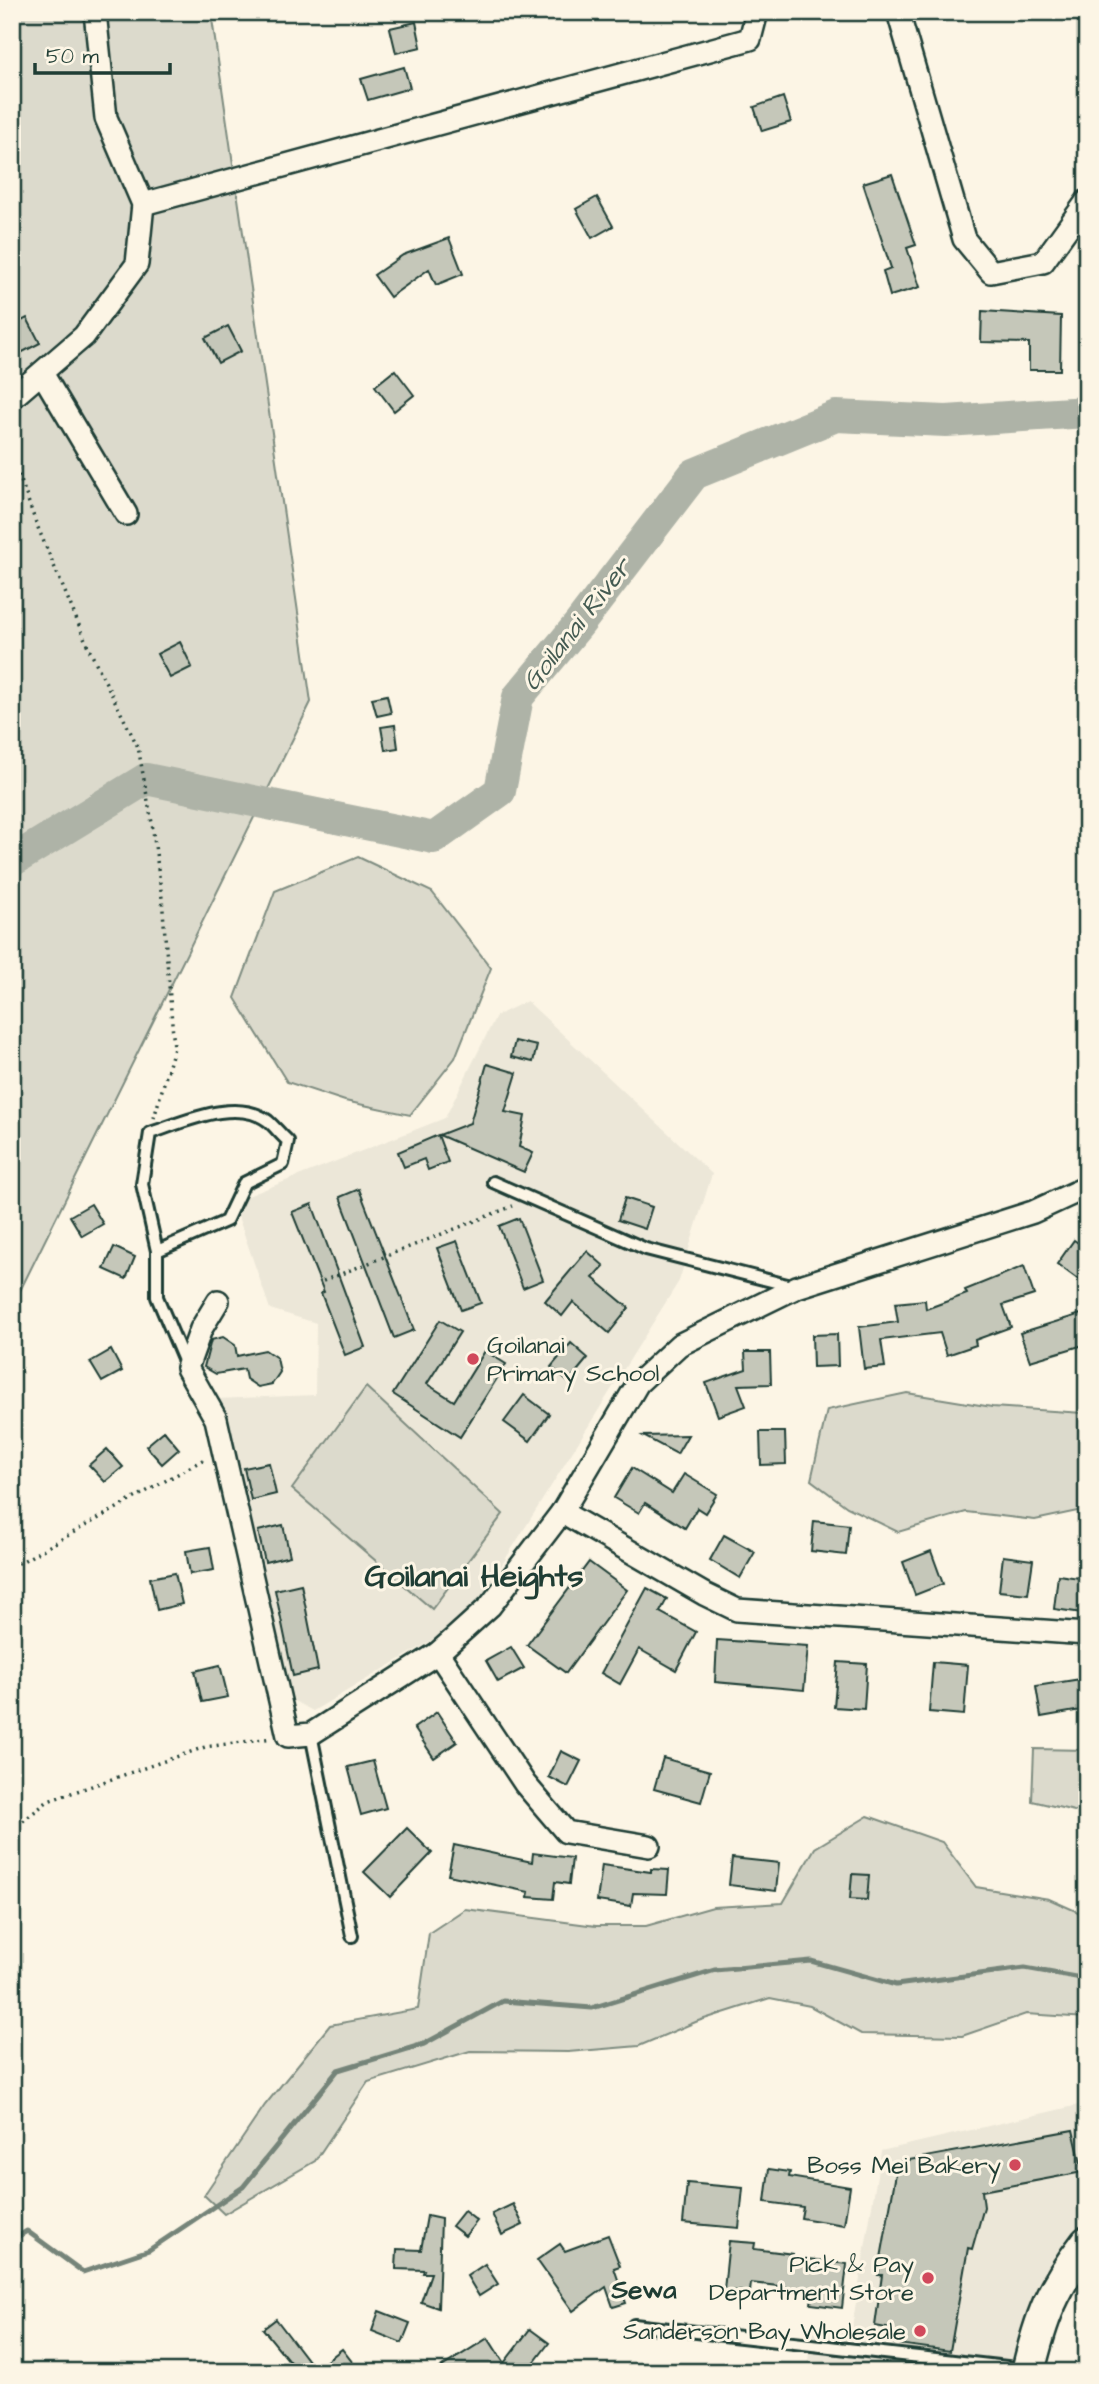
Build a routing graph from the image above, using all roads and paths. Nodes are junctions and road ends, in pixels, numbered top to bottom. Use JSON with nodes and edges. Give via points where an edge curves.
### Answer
{"nodes":[{"id":1,"x":94,"y":12,"type":"edge"},
{"id":2,"x":757,"y":12,"type":"edge"},
{"id":3,"x":898,"y":12,"type":"edge"},
{"id":4,"x":1087,"y":201,"type":"edge"},
{"id":5,"x":143,"y":204,"type":"junction"},
{"id":6,"x":42,"y":373,"type":"junction"},
{"id":7,"x":12,"y":398,"type":"edge"},
{"id":8,"x":12,"y":456,"type":"edge"},
{"id":9,"x":126,"y":514,"type":"dead end"},
{"id":10,"x":150,"y":1133,"type":"junction"},
{"id":11,"x":493,"y":1182,"type":"dead end"},
{"id":12,"x":1087,"y":1187,"type":"edge"},
{"id":13,"x":532,"y":1199,"type":"junction"},
{"id":14,"x":157,"y":1251,"type":"junction"},
{"id":15,"x":323,"y":1281,"type":"dead end"},
{"id":16,"x":797,"y":1287,"type":"junction"},
{"id":17,"x":218,"y":1301,"type":"dead end"},
{"id":18,"x":187,"y":1368,"type":"junction"},
{"id":19,"x":223,"y":1448,"type":"junction"},
{"id":20,"x":562,"y":1512,"type":"junction"},
{"id":21,"x":12,"y":1567,"type":"edge"},
{"id":22,"x":1087,"y":1634,"type":"edge"},
{"id":23,"x":438,"y":1653,"type":"junction"},
{"id":24,"x":311,"y":1734,"type":"junction"},
{"id":25,"x":288,"y":1736,"type":"junction"},
{"id":26,"x":12,"y":1830,"type":"edge"},
{"id":27,"x":649,"y":1846,"type":"dead end"},
{"id":28,"x":352,"y":1936,"type":"dead end"},
{"id":29,"x":1087,"y":2243,"type":"edge"},
{"id":30,"x":635,"y":2325,"type":"dead end"},
{"id":31,"x":1028,"y":2371,"type":"edge"}],
"edges":[{"from":1,"to":5,"type":"street","via":[[106,118]]},
{"from":2,"to":5,"type":"street","via":[[750,39]]},
{"from":3,"to":4,"type":"street","via":[[964,239],[991,272],[1043,262]]},
{"from":5,"to":6,"type":"street","via":[[137,264],[84,337]]},
{"from":6,"to":7,"type":"street"},
{"from":6,"to":9,"type":"street"},
{"from":8,"to":10,"type":"path","via":[[89,649],[138,747],[152,822],[174,1048]]},
{"from":10,"to":14,"type":"lane","via":[[142,1184]]},
{"from":10,"to":14,"type":"lane","via":[[201,1116],[242,1110],[267,1120],[288,1141],[283,1164],[244,1183],[226,1221]]},
{"from":11,"to":13,"type":"lane"},
{"from":12,"to":16,"type":"street","via":[[1033,1212]]},
{"from":13,"to":15,"type":"path"},
{"from":13,"to":16,"type":"lane","via":[[646,1250]]},
{"from":14,"to":18,"type":"lane","via":[[157,1297]]},
{"from":16,"to":20,"type":"street","via":[[679,1345],[638,1383]]},
{"from":17,"to":18,"type":"street","via":[[201,1329]]},
{"from":18,"to":19,"type":"street","via":[[216,1419]]},
{"from":19,"to":21,"type":"path"},
{"from":19,"to":25,"type":"street"},
{"from":20,"to":22,"type":"street","via":[[737,1610]]},
{"from":20,"to":23,"type":"street","via":[[490,1606]]},
{"from":23,"to":24,"type":"street"},
{"from":23,"to":27,"type":"street","via":[[525,1784],[566,1832]]},
{"from":24,"to":25,"type":"street"},
{"from":24,"to":28,"type":"lane"},
{"from":25,"to":26,"type":"path","via":[[205,1747],[48,1801]]},
{"from":29,"to":31,"type":"main road","via":[[1041,2318]]},
{"from":30,"to":31,"type":"lane"}]}
